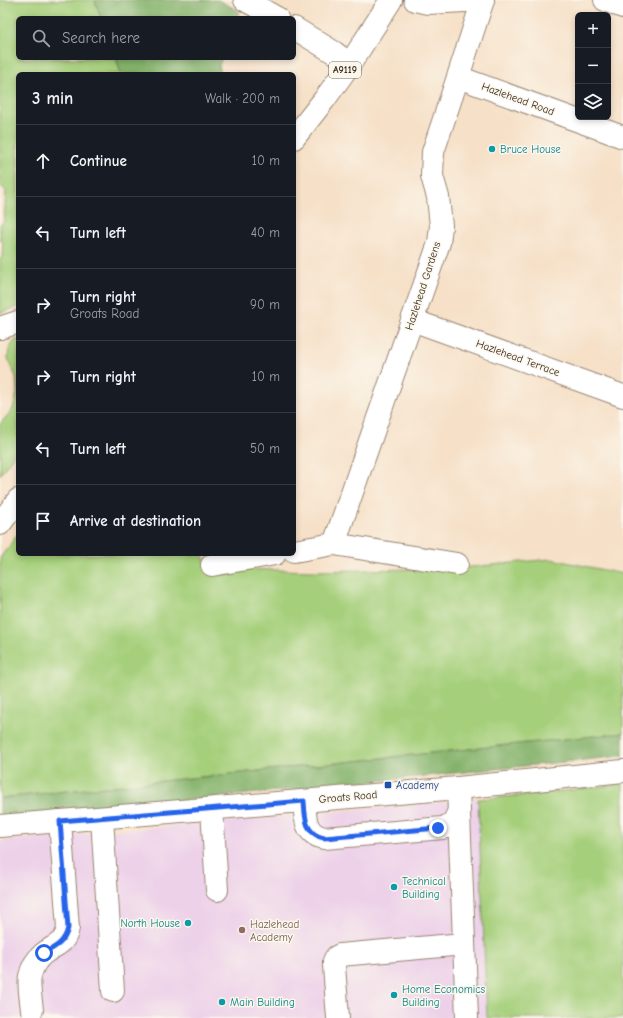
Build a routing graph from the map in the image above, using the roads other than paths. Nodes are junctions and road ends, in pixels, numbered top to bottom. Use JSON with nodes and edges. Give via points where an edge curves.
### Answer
{"nodes":[{"id":1,"x":245,"y":0,"type":"edge"},
{"id":2,"x":391,"y":0,"type":"edge"},
{"id":3,"x":415,"y":0,"type":"edge"},
{"id":4,"x":483,"y":0,"type":"edge"},
{"id":5,"x":605,"y":0,"type":"edge"},
{"id":6,"x":623,"y":7,"type":"edge"},
{"id":7,"x":273,"y":16,"type":"edge"},
{"id":8,"x":296,"y":29,"type":"edge"},
{"id":9,"x":350,"y":64,"type":"junction"},
{"id":10,"x":458,"y":77,"type":"junction"},
{"id":11,"x":296,"y":135,"type":"edge"},
{"id":12,"x":623,"y":137,"type":"edge"},
{"id":13,"x":412,"y":320,"type":"junction"},
{"id":14,"x":16,"y":323,"type":"edge"},
{"id":15,"x":0,"y":328,"type":"edge"},
{"id":16,"x":623,"y":396,"type":"edge"},
{"id":17,"x":16,"y":503,"type":"edge"},
{"id":18,"x":0,"y":524,"type":"edge"},
{"id":19,"x":334,"y":544,"type":"junction"},
{"id":20,"x":296,"y":551,"type":"edge"},
{"id":21,"x":264,"y":556,"type":"edge"},
{"id":22,"x":457,"y":564,"type":"dead end"},
{"id":23,"x":212,"y":566,"type":"dead end"},
{"id":24,"x":623,"y":771,"type":"edge"},
{"id":25,"x":458,"y":788,"type":"junction"},
{"id":26,"x":304,"y":801,"type":"junction"},
{"id":27,"x":212,"y":809,"type":"junction"},
{"id":28,"x":459,"y":811,"type":"junction"},
{"id":29,"x":102,"y":818,"type":"junction"},
{"id":30,"x":60,"y":821,"type":"junction"},
{"id":31,"x":0,"y":826,"type":"edge"},
{"id":32,"x":217,"y":890,"type":"dead end"},
{"id":33,"x":464,"y":944,"type":"junction"},
{"id":34,"x":113,"y":991,"type":"dead end"},
{"id":35,"x":32,"y":1010,"type":"dead end"},
{"id":36,"x":338,"y":1018,"type":"edge"},
{"id":37,"x":467,"y":1018,"type":"edge"}],
"edges":[{"from":1,"to":7,"type":"street"},
{"from":2,"to":9,"type":"street","number":"A9119"},
{"from":3,"to":4,"type":"street","name":"Hazlehead Gardens","via":[[428,3]]},
{"from":4,"to":10,"type":"street","name":"Hazlehead Gardens"},
{"from":5,"to":6,"type":"street"},
{"from":8,"to":9,"type":"street"},
{"from":9,"to":11,"type":"street","number":"A9119"},
{"from":10,"to":12,"type":"street","name":"Hazlehead Road"},
{"from":10,"to":13,"type":"street","name":"Hazlehead Gardens","via":[[433,152],[432,176],[438,197],[441,226],[439,243]]},
{"from":13,"to":16,"type":"street","name":"Hazlehead Terrace"},
{"from":13,"to":19,"type":"street","name":"Hazlehead Gardens"},
{"from":14,"to":15,"type":"street"},
{"from":17,"to":18,"type":"street"},
{"from":19,"to":20,"type":"street"},
{"from":19,"to":22,"type":"street"},
{"from":21,"to":23,"type":"street"},
{"from":24,"to":25,"type":"street","name":"Groats Road"},
{"from":25,"to":26,"type":"street","name":"Groats Road"},
{"from":25,"to":28,"type":"street"},
{"from":26,"to":27,"type":"street","name":"Groats Road"},
{"from":26,"to":28,"type":"street","via":[[305,819],[310,830],[318,837],[324,838],[443,828],[453,823]]},
{"from":27,"to":29,"type":"street","name":"Groats Road"},
{"from":27,"to":32,"type":"street"},
{"from":28,"to":33,"type":"street"},
{"from":29,"to":30,"type":"street","name":"Groats Road"},
{"from":29,"to":34,"type":"street"},
{"from":30,"to":31,"type":"street","name":"Groats Road"},
{"from":30,"to":35,"type":"street","via":[[68,928],[60,944],[44,953],[34,965],[30,979]]},
{"from":33,"to":36,"type":"street","via":[[336,957],[334,966]]},
{"from":33,"to":37,"type":"street"}]}
